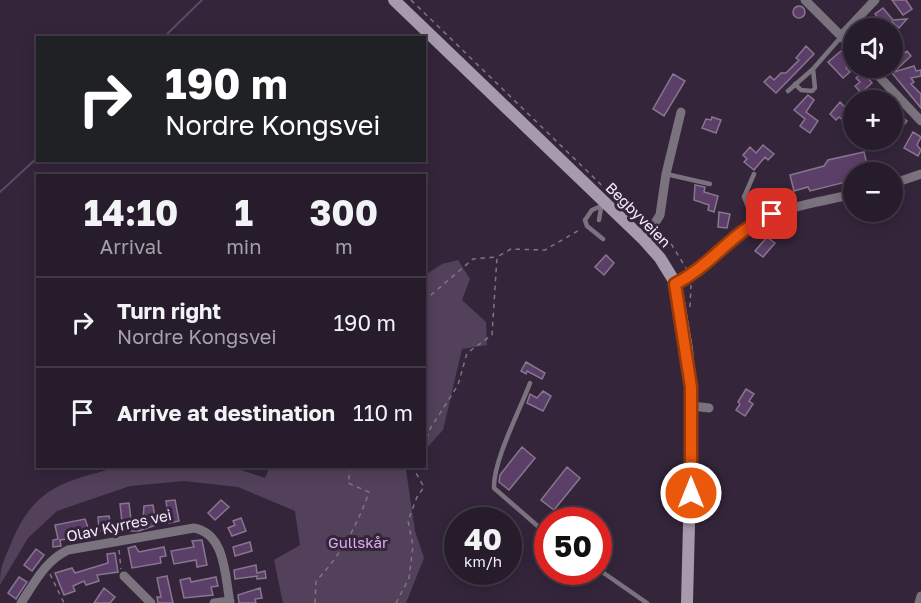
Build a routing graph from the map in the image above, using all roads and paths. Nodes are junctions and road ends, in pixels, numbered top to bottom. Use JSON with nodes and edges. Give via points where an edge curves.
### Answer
{"nodes":[{"id":1,"x":394,"y":0,"type":"edge"},
{"id":2,"x":411,"y":0,"type":"edge"},
{"id":3,"x":805,"y":0,"type":"edge"},
{"id":4,"x":875,"y":0,"type":"edge"},
{"id":5,"x":841,"y":36,"type":"junction"},
{"id":6,"x":813,"y":69,"type":"junction"},
{"id":7,"x":880,"y":78,"type":"edge"},
{"id":8,"x":795,"y":84,"type":"junction"},
{"id":9,"x":788,"y":91,"type":"dead end"},
{"id":10,"x":681,"y":112,"type":"dead end"},
{"id":11,"x":921,"y":121,"type":"edge"},
{"id":12,"x":666,"y":174,"type":"junction"},
{"id":13,"x":754,"y":174,"type":"dead end"},
{"id":14,"x":921,"y":174,"type":"edge"},
{"id":15,"x":903,"y":180,"type":"edge"},
{"id":16,"x":710,"y":184,"type":"dead end"},
{"id":17,"x":843,"y":197,"type":"edge"},
{"id":18,"x":604,"y":206,"type":"junction"},
{"id":19,"x":626,"y":209,"type":"dead end"},
{"id":20,"x":599,"y":219,"type":"dead end"},
{"id":21,"x":754,"y":222,"type":"junction"},
{"id":22,"x":587,"y":226,"type":"junction"},
{"id":23,"x":648,"y":236,"type":"junction"},
{"id":24,"x":603,"y":239,"type":"dead end"},
{"id":25,"x":497,"y":257,"type":"junction"},
{"id":26,"x":691,"y":276,"type":"junction"},
{"id":27,"x":675,"y":284,"type":"junction"},
{"id":28,"x":426,"y":299,"type":"edge"},
{"id":29,"x":530,"y":383,"type":"dead end"},
{"id":30,"x":692,"y":406,"type":"junction"},
{"id":31,"x":709,"y":408,"type":"dead end"},
{"id":32,"x":426,"y":441,"type":"edge"},
{"id":33,"x":351,"y":468,"type":"edge"},
{"id":34,"x":417,"y":468,"type":"edge"},
{"id":35,"x":534,"y":524,"type":"edge"},
{"id":36,"x":117,"y":540,"type":"junction"},
{"id":37,"x":46,"y":565,"type":"junction"},
{"id":38,"x":124,"y":576,"type":"joint"},
{"id":39,"x":612,"y":579,"type":"edge"},
{"id":40,"x":921,"y":596,"type":"edge"},
{"id":41,"x":230,"y":602,"type":"edge"},
{"id":42,"x":21,"y":603,"type":"edge"},
{"id":43,"x":63,"y":603,"type":"edge"},
{"id":44,"x":151,"y":603,"type":"edge"},
{"id":45,"x":214,"y":603,"type":"edge"},
{"id":46,"x":315,"y":603,"type":"edge"},
{"id":47,"x":396,"y":603,"type":"edge"},
{"id":48,"x":646,"y":603,"type":"edge"},
{"id":49,"x":687,"y":603,"type":"edge"},
{"id":50,"x":919,"y":603,"type":"edge"}],
"edges":[{"from":1,"to":18,"type":"main road","name":"Begbyveien"},
{"from":2,"to":19,"type":"path"},
{"from":3,"to":5,"type":"street"},
{"from":4,"to":5,"type":"street"},
{"from":5,"to":6,"type":"lane"},
{"from":6,"to":8,"type":"lane"},
{"from":6,"to":8,"type":"lane","via":[[812,91],[801,90]]},
{"from":7,"to":11,"type":"street"},
{"from":8,"to":9,"type":"lane"},
{"from":10,"to":12,"type":"street"},
{"from":12,"to":16,"type":"lane"},
{"from":12,"to":23,"type":"street","via":[[660,215]]},
{"from":13,"to":21,"type":"lane","via":[[744,197]]},
{"from":14,"to":15,"type":"street"},
{"from":17,"to":21,"type":"street"},
{"from":18,"to":20,"type":"lane"},
{"from":18,"to":22,"type":"lane","via":[[586,215]]},
{"from":18,"to":23,"type":"main road","name":"Begbyveien"},
{"from":21,"to":26,"type":"street"},
{"from":22,"to":24,"type":"lane"},
{"from":22,"to":25,"type":"path","via":[[545,250],[512,249]]},
{"from":23,"to":26,"type":"path","via":[[670,242]]},
{"from":23,"to":27,"type":"main road","name":"Begbyveien"},
{"from":25,"to":28,"type":"path","via":[[473,259]]},
{"from":25,"to":32,"type":"path","via":[[492,335],[467,353],[458,385]]},
{"from":26,"to":27,"type":"street"},
{"from":27,"to":30,"type":"main road","name":"Begbyveien","via":[[687,348]]},
{"from":29,"to":35,"type":"lane","via":[[504,446],[494,488]]},
{"from":30,"to":31,"type":"street"},
{"from":30,"to":49,"type":"main road","name":"Begbyveien"},
{"from":33,"to":46,"type":"path","via":[[348,483],[369,492],[359,520],[332,564],[316,581]]},
{"from":34,"to":47,"type":"path","via":[[424,487],[408,521],[413,546],[411,567]]},
{"from":36,"to":37,"type":"street","name":"Olav Kyrres vei","via":[[68,550]]},
{"from":36,"to":38,"type":"path"},
{"from":36,"to":41,"type":"street","name":"Olav Kyrres vei","via":[[182,528],[200,529],[213,537],[220,550]]},
{"from":37,"to":42,"type":"street","name":"Olav Kyrres vei"},
{"from":37,"to":43,"type":"path"},
{"from":38,"to":44,"type":"street"},
{"from":39,"to":48,"type":"lane"},
{"from":40,"to":50,"type":"street"},
{"from":41,"to":45,"type":"street"}]}
